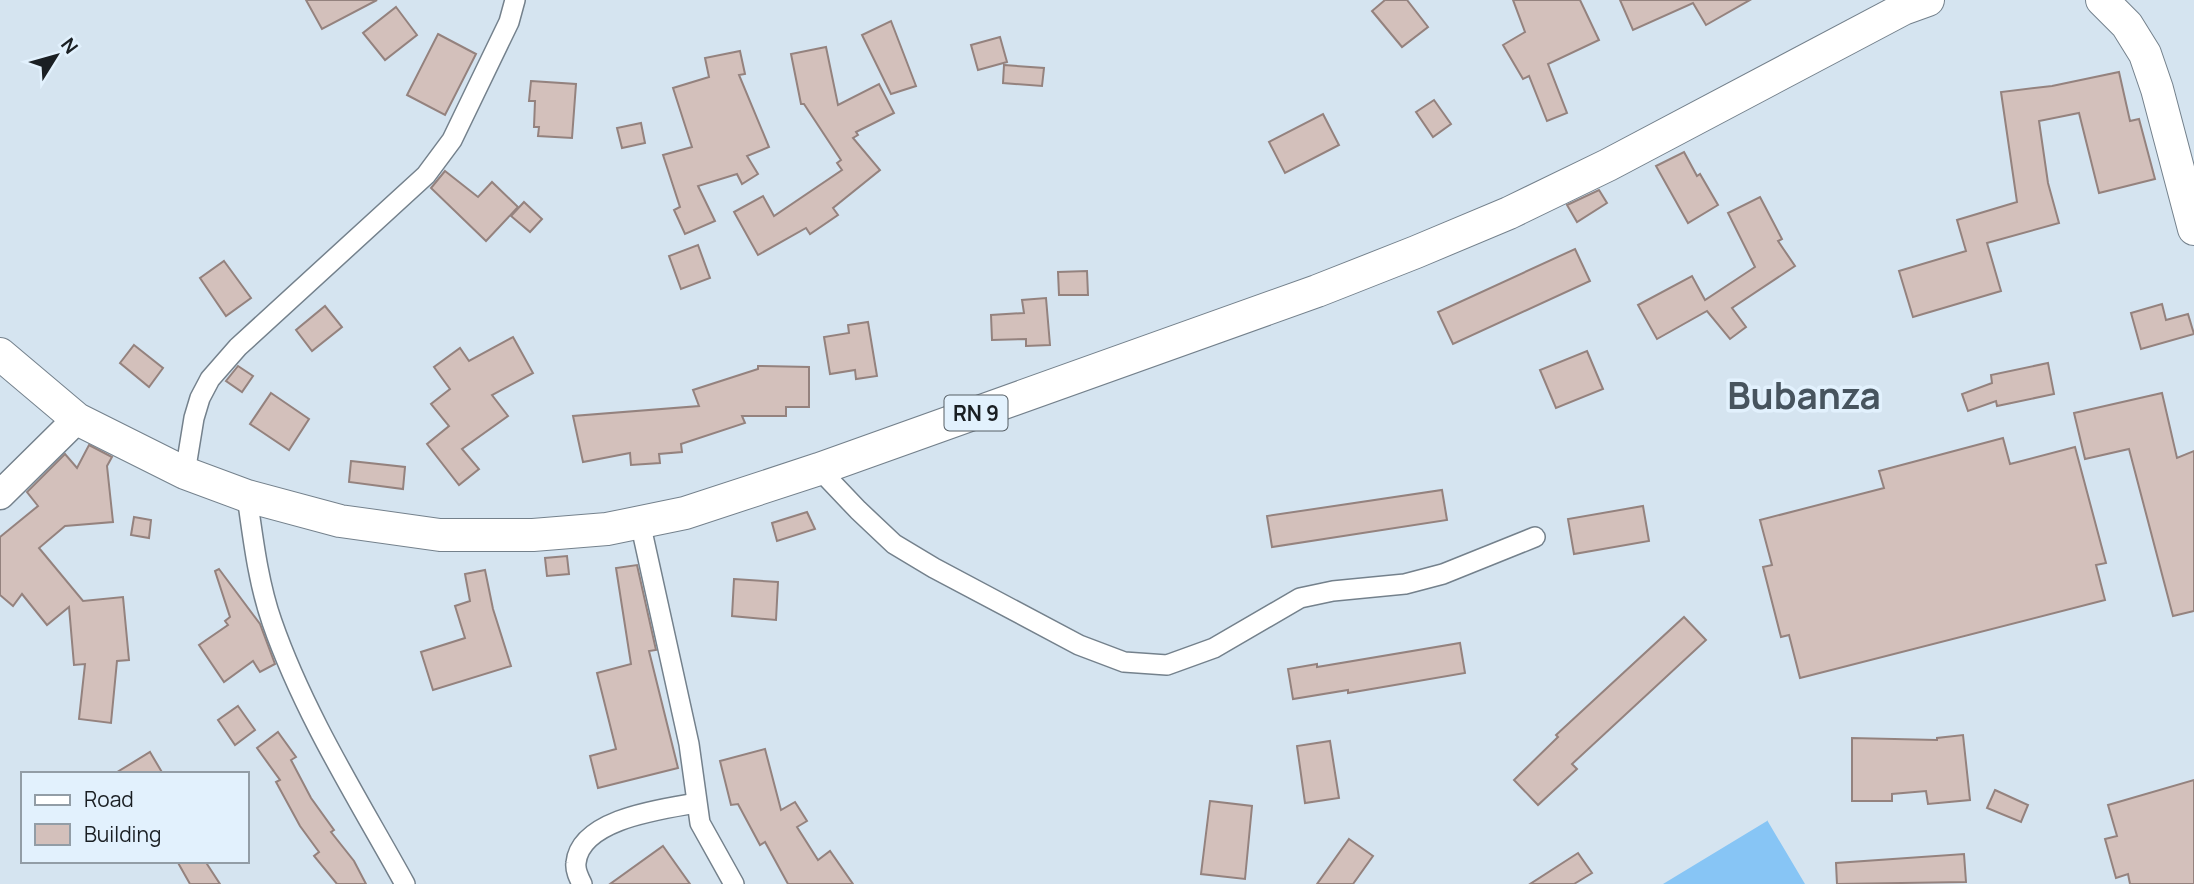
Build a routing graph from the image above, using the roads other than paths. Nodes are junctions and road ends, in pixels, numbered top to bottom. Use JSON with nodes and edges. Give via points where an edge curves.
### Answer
{"nodes":[{"id":1,"x":515,"y":0,"type":"edge"},
{"id":2,"x":2103,"y":0,"type":"edge"},
{"id":3,"x":1914,"y":3,"type":"edge"},
{"id":4,"x":2194,"y":229,"type":"edge"},
{"id":5,"x":0,"y":354,"type":"edge"},
{"id":6,"x":77,"y":419,"type":"junction"},
{"id":7,"x":819,"y":469,"type":"junction"},
{"id":8,"x":185,"y":473,"type":"junction"},
{"id":9,"x":0,"y":495,"type":"edge"},
{"id":10,"x":247,"y":496,"type":"junction"},
{"id":11,"x":640,"y":522,"type":"junction"},
{"id":12,"x":1535,"y":537,"type":"dead end"},
{"id":13,"x":696,"y":803,"type":"junction"},
{"id":14,"x":405,"y":884,"type":"edge"},
{"id":15,"x":582,"y":884,"type":"edge"},
{"id":16,"x":734,"y":884,"type":"edge"}],
"edges":[{"from":1,"to":8,"type":"street","via":[[509,22],[452,140],[426,175],[247,339],[210,379],[194,418]]},
{"from":2,"to":4,"type":"main road","via":[[2127,25],[2145,54]]},
{"from":3,"to":7,"type":"main road","number":"RN 9","via":[[1509,214],[1317,291]]},
{"from":5,"to":6,"type":"main road","number":"RN 9"},
{"from":6,"to":8,"type":"main road","number":"RN 9"},
{"from":6,"to":9,"type":"street"},
{"from":7,"to":11,"type":"main road","number":"RN 9","via":[[685,513]]},
{"from":7,"to":12,"type":"street","via":[[894,544],[1079,645],[1124,662],[1167,665],[1214,648],[1300,598],[1405,584],[1443,574]]},
{"from":8,"to":10,"type":"main road","number":"RN 9"},
{"from":10,"to":11,"type":"main road","number":"RN 9","via":[[340,521],[440,534],[533,535]]},
{"from":10,"to":14,"type":"street","via":[[271,621],[326,742]]},
{"from":11,"to":13,"type":"street","via":[[689,744]]},
{"from":13,"to":15,"type":"street","via":[[622,819],[593,835],[579,850],[575,866]]},
{"from":13,"to":16,"type":"street","via":[[700,822]]}]}
